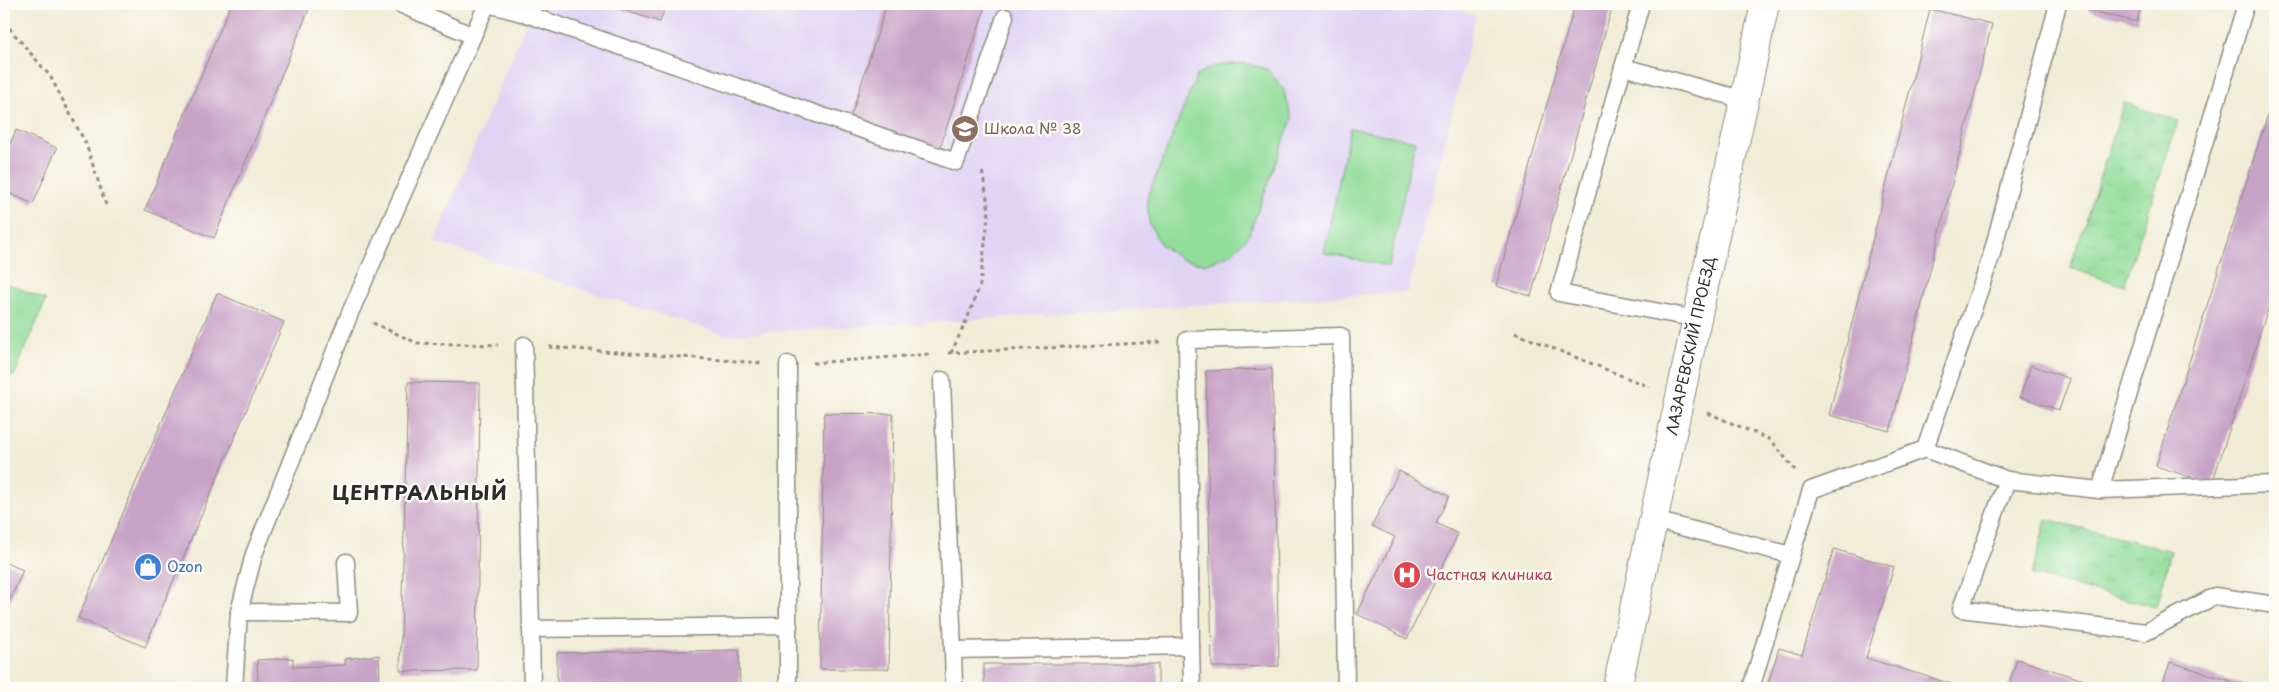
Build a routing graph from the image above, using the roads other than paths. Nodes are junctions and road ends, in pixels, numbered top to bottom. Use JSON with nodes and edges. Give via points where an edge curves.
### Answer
{"nodes":[{"id":1,"x":400,"y":4,"type":"edge"},
{"id":2,"x":487,"y":4,"type":"edge"},
{"id":3,"x":1641,"y":4,"type":"edge"},
{"id":4,"x":1765,"y":4,"type":"edge"},
{"id":5,"x":2058,"y":4,"type":"edge"},
{"id":6,"x":2246,"y":4,"type":"edge"},
{"id":7,"x":1005,"y":17,"type":"dead end"},
{"id":8,"x":473,"y":36,"type":"junction"},
{"id":9,"x":1623,"y":67,"type":"junction"},
{"id":10,"x":1744,"y":100,"type":"junction"},
{"id":11,"x":1697,"y":319,"type":"junction"},
{"id":12,"x":524,"y":345,"type":"dead end"},
{"id":13,"x":788,"y":364,"type":"dead end"},
{"id":14,"x":942,"y":380,"type":"road end"},
{"id":15,"x":1925,"y":449,"type":"junction"},
{"id":16,"x":2007,"y":480,"type":"junction"},
{"id":17,"x":2275,"y":484,"type":"edge"},
{"id":18,"x":2100,"y":490,"type":"junction"},
{"id":19,"x":1654,"y":520,"type":"junction"},
{"id":20,"x":1791,"y":555,"type":"junction"},
{"id":21,"x":346,"y":562,"type":"dead end"},
{"id":22,"x":2275,"y":605,"type":"edge"},
{"id":23,"x":238,"y":612,"type":"junction"},
{"id":24,"x":789,"y":626,"type":"junction"},
{"id":25,"x":531,"y":629,"type":"junction"},
{"id":26,"x":1190,"y":646,"type":"junction"},
{"id":27,"x":953,"y":650,"type":"junction"},
{"id":28,"x":234,"y":688,"type":"edge"},
{"id":29,"x":532,"y":688,"type":"edge"},
{"id":30,"x":788,"y":688,"type":"edge"},
{"id":31,"x":954,"y":688,"type":"edge"},
{"id":32,"x":1192,"y":688,"type":"edge"},
{"id":33,"x":1346,"y":688,"type":"edge"},
{"id":34,"x":1617,"y":688,"type":"edge"},
{"id":35,"x":1751,"y":688,"type":"edge"}],
"edges":[{"from":1,"to":8,"type":"lane"},
{"from":2,"to":7,"type":"lane","via":[[529,15],[956,162]]},
{"from":2,"to":8,"type":"lane"},
{"from":3,"to":9,"type":"lane"},
{"from":4,"to":10,"type":"street","name":"ЛАЗАРЕВСКИЙ ПРОЕЗД"},
{"from":5,"to":15,"type":"lane","via":[[1991,257]]},
{"from":6,"to":18,"type":"lane"},
{"from":8,"to":23,"type":"lane","via":[[350,313],[290,459],[254,554]]},
{"from":9,"to":10,"type":"lane"},
{"from":9,"to":11,"type":"lane","via":[[1559,293]]},
{"from":10,"to":11,"type":"street","name":"ЛАЗАРЕВСКИЙ ПРОЕЗД"},
{"from":11,"to":19,"type":"street","name":"ЛАЗАРЕВСКИЙ ПРОЕЗД"},
{"from":12,"to":25,"type":"lane"},
{"from":13,"to":24,"type":"lane"},
{"from":14,"to":27,"type":"lane"},
{"from":15,"to":16,"type":"lane"},
{"from":15,"to":20,"type":"lane","via":[[1811,490]]},
{"from":16,"to":18,"type":"lane"},
{"from":16,"to":22,"type":"lane","via":[[1961,609],[2146,632],[2215,596]]},
{"from":17,"to":18,"type":"lane"},
{"from":19,"to":20,"type":"lane"},
{"from":19,"to":34,"type":"street","name":"ЛАЗАРЕВСКИЙ ПРОЕЗД"},
{"from":20,"to":35,"type":"lane"},
{"from":21,"to":23,"type":"lane","via":[[349,612]]},
{"from":23,"to":28,"type":"lane"},
{"from":24,"to":25,"type":"lane"},
{"from":24,"to":30,"type":"lane"},
{"from":25,"to":29,"type":"lane"},
{"from":26,"to":27,"type":"lane"},
{"from":26,"to":32,"type":"lane"},
{"from":26,"to":33,"type":"lane","via":[[1187,340],[1341,336]]},
{"from":27,"to":31,"type":"lane"}]}
